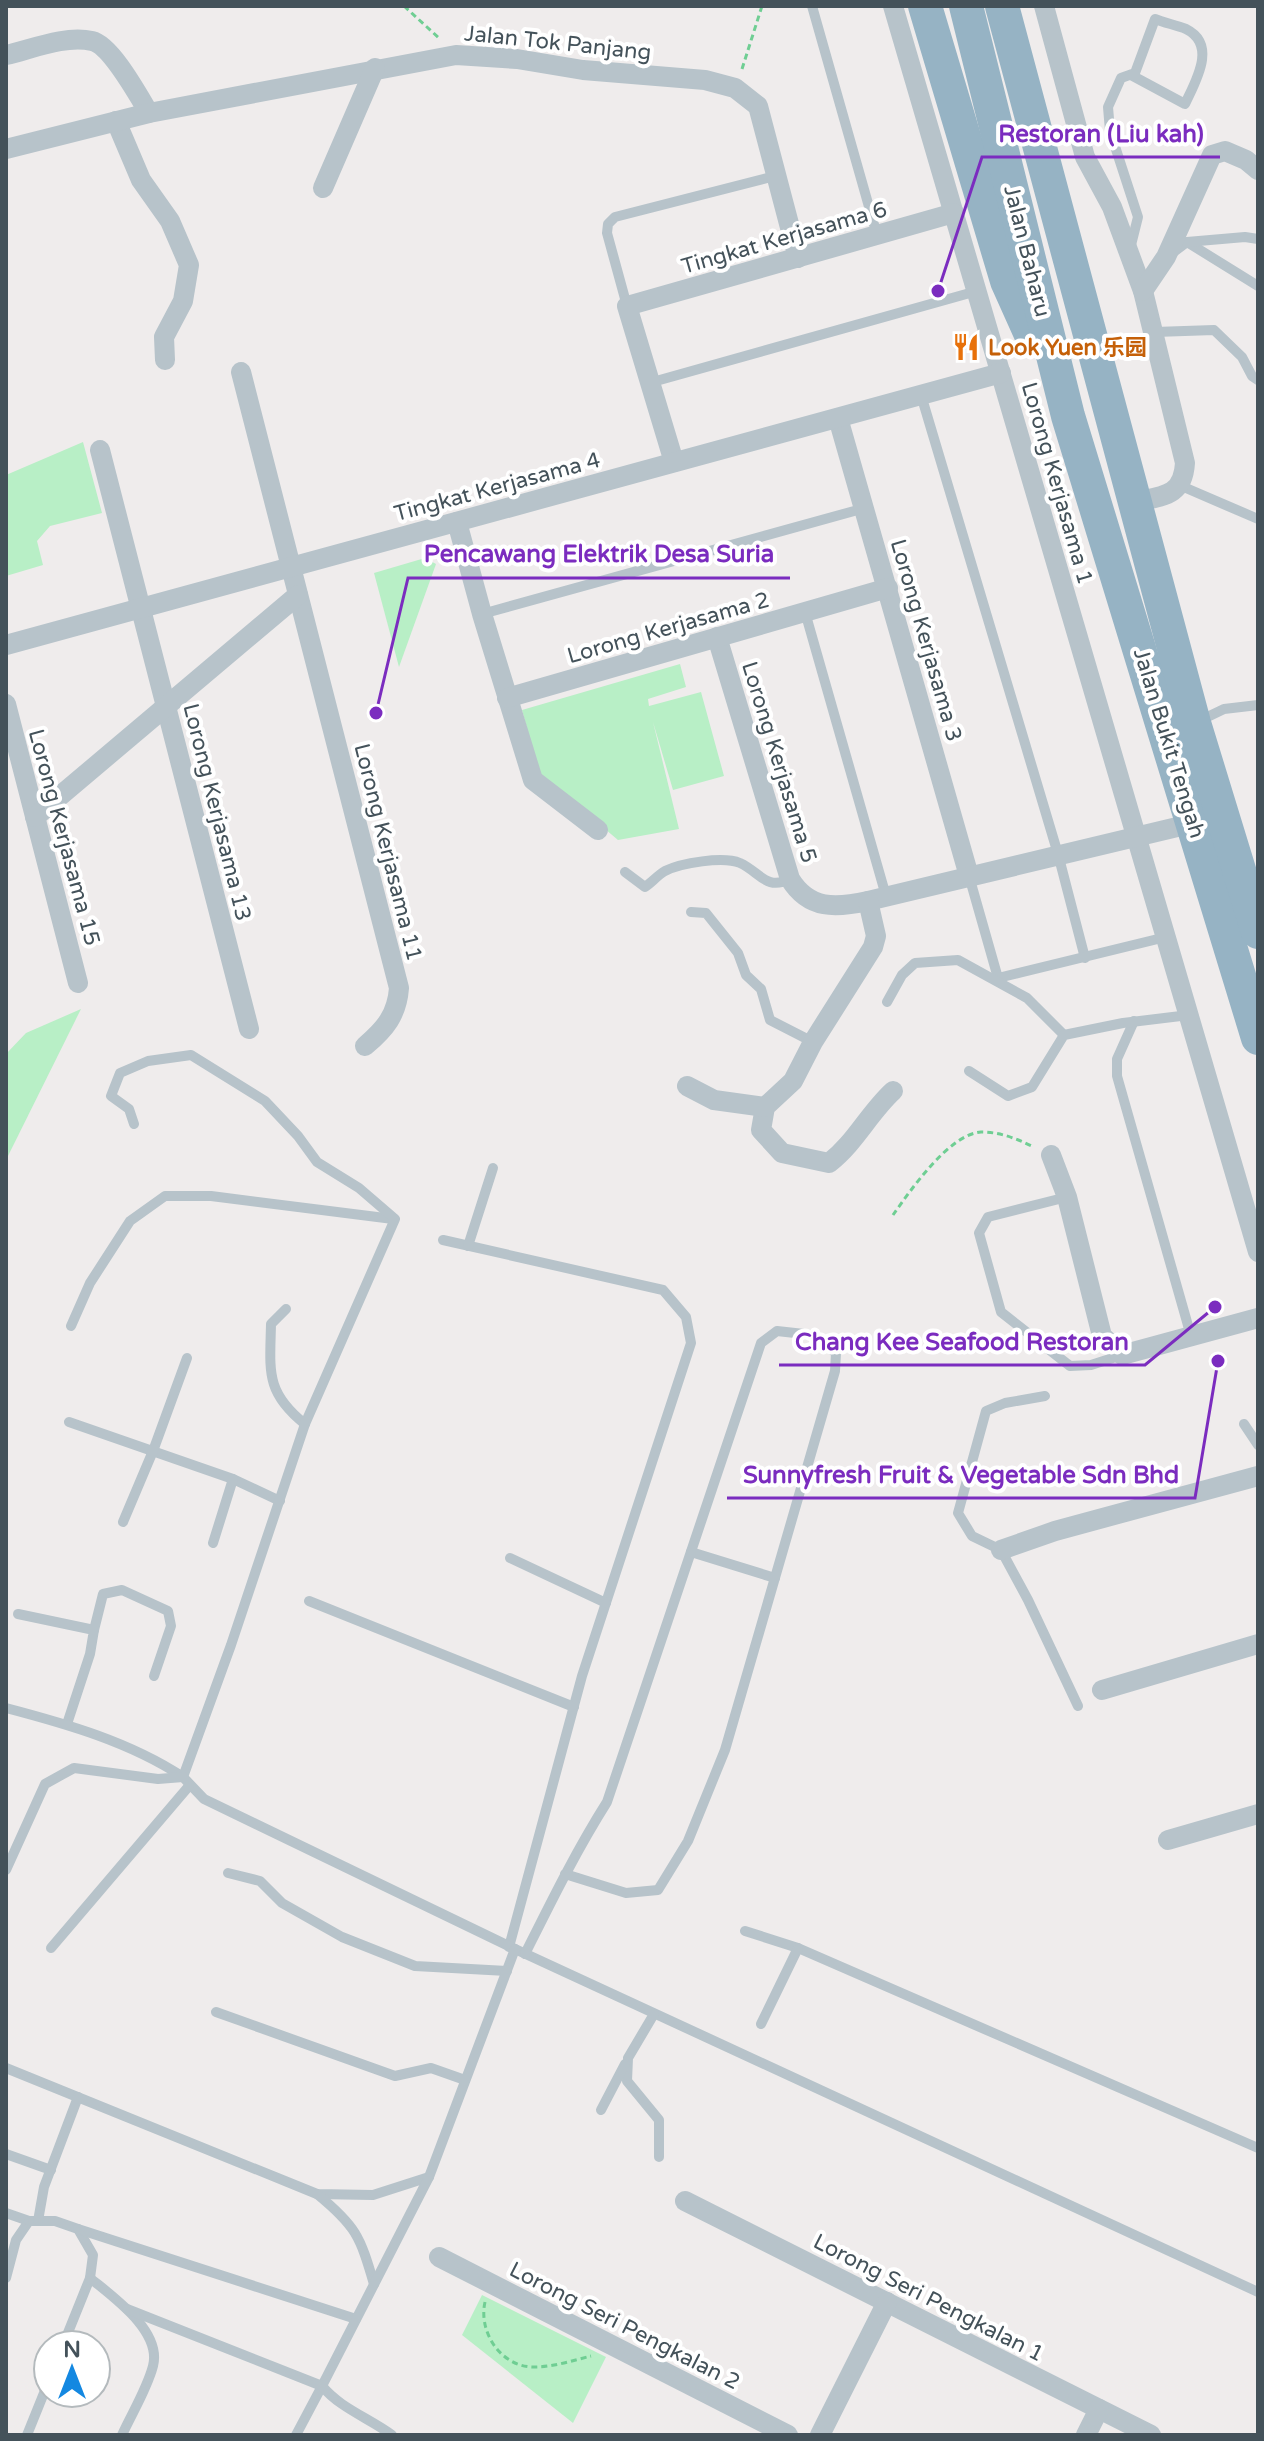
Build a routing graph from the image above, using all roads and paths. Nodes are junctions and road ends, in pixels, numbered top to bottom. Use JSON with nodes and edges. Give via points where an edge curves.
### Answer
{"nodes":[{"id":1,"x":404,"y":6,"type":"edge"},
{"id":2,"x":762,"y":6,"type":"edge"},
{"id":3,"x":812,"y":6,"type":"edge"},
{"id":4,"x":893,"y":6,"type":"edge"},
{"id":5,"x":925,"y":6,"type":"edge"},
{"id":6,"x":966,"y":6,"type":"edge"},
{"id":7,"x":1002,"y":6,"type":"edge"},
{"id":8,"x":1022,"y":6,"type":"edge"},
{"id":9,"x":1044,"y":6,"type":"edge"},
{"id":10,"x":6,"y":55,"type":"edge"},
{"id":11,"x":456,"y":55,"type":"junction"},
{"id":12,"x":375,"y":68,"type":"junction"},
{"id":13,"x":1131,"y":75,"type":"junction"},
{"id":14,"x":735,"y":88,"type":"junction"},
{"id":15,"x":149,"y":113,"type":"junction"},
{"id":16,"x":116,"y":121,"type":"junction"},
{"id":17,"x":6,"y":149,"type":"edge"},
{"id":18,"x":1258,"y":170,"type":"edge"},
{"id":19,"x":775,"y":176,"type":"junction"},
{"id":20,"x":323,"y":188,"type":"dead end"},
{"id":21,"x":954,"y":213,"type":"junction"},
{"id":22,"x":877,"y":235,"type":"junction"},
{"id":23,"x":1258,"y":239,"type":"edge"},
{"id":24,"x":1187,"y":242,"type":"junction"},
{"id":25,"x":1129,"y":255,"type":"junction"},
{"id":26,"x":1166,"y":257,"type":"junction"},
{"id":27,"x":798,"y":258,"type":"junction"},
{"id":28,"x":1258,"y":286,"type":"edge"},
{"id":29,"x":977,"y":291,"type":"junction"},
{"id":30,"x":1143,"y":291,"type":"junction"},
{"id":31,"x":627,"y":306,"type":"junction"},
{"id":32,"x":1155,"y":332,"type":"junction"},
{"id":33,"x":165,"y":360,"type":"dead end"},
{"id":34,"x":241,"y":372,"type":"dead end"},
{"id":35,"x":1001,"y":373,"type":"junction"},
{"id":36,"x":1258,"y":380,"type":"edge"},
{"id":37,"x":649,"y":383,"type":"junction"},
{"id":38,"x":921,"y":395,"type":"junction"},
{"id":39,"x":1068,"y":416,"type":"junction"},
{"id":40,"x":838,"y":418,"type":"junction"},
{"id":41,"x":1079,"y":449,"type":"joint"},
{"id":42,"x":100,"y":450,"type":"dead end"},
{"id":43,"x":674,"y":462,"type":"junction"},
{"id":44,"x":1124,"y":465,"type":"junction"},
{"id":45,"x":1179,"y":485,"type":"junction"},
{"id":46,"x":1134,"y":502,"type":"junction"},
{"id":47,"x":865,"y":508,"type":"junction"},
{"id":48,"x":1258,"y":519,"type":"edge"},
{"id":49,"x":457,"y":522,"type":"junction"},
{"id":50,"x":291,"y":567,"type":"junction"},
{"id":51,"x":888,"y":588,"type":"junction"},
{"id":52,"x":298,"y":595,"type":"junction"},
{"id":53,"x":141,"y":608,"type":"junction"},
{"id":54,"x":805,"y":612,"type":"junction"},
{"id":55,"x":482,"y":614,"type":"junction"},
{"id":56,"x":717,"y":637,"type":"junction"},
{"id":57,"x":6,"y":645,"type":"edge"},
{"id":58,"x":507,"y":698,"type":"junction"},
{"id":59,"x":6,"y":704,"type":"edge"},
{"id":60,"x":1258,"y":705,"type":"edge"},
{"id":61,"x":167,"y":708,"type":"junction"},
{"id":62,"x":1194,"y":723,"type":"junction"},
{"id":63,"x":35,"y":817,"type":"junction"},
{"id":64,"x":1194,"y":823,"type":"junction"},
{"id":65,"x":598,"y":830,"type":"dead end"},
{"id":66,"x":1136,"y":836,"type":"junction"},
{"id":67,"x":1058,"y":854,"type":"junction"},
{"id":68,"x":625,"y":872,"type":"dead end"},
{"id":69,"x":969,"y":876,"type":"junction"},
{"id":70,"x":790,"y":879,"type":"junction"},
{"id":71,"x":877,"y":898,"type":"junction"},
{"id":72,"x":691,"y":912,"type":"dead end"},
{"id":73,"x":1258,"y":932,"type":"edge"},
{"id":74,"x":1166,"y":937,"type":"junction"},
{"id":75,"x":1085,"y":958,"type":"junction"},
{"id":76,"x":78,"y":983,"type":"dead end"},
{"id":77,"x":887,"y":1002,"type":"dead end"},
{"id":78,"x":1189,"y":1015,"type":"junction"},
{"id":79,"x":1134,"y":1021,"type":"junction"},
{"id":80,"x":249,"y":1029,"type":"dead end"},
{"id":81,"x":1064,"y":1035,"type":"junction"},
{"id":82,"x":1258,"y":1038,"type":"edge"},
{"id":83,"x":813,"y":1042,"type":"junction"},
{"id":84,"x":365,"y":1046,"type":"dead end"},
{"id":85,"x":969,"y":1071,"type":"dead end"},
{"id":86,"x":687,"y":1086,"type":"dead end"},
{"id":87,"x":893,"y":1091,"type":"dead end"},
{"id":88,"x":765,"y":1107,"type":"junction"},
{"id":89,"x":134,"y":1124,"type":"dead end"},
{"id":90,"x":1051,"y":1155,"type":"joint"},
{"id":91,"x":493,"y":1168,"type":"dead end"},
{"id":92,"x":1067,"y":1197,"type":"junction"},
{"id":93,"x":893,"y":1215,"type":"dead end"},
{"id":94,"x":395,"y":1219,"type":"junction"},
{"id":95,"x":443,"y":1240,"type":"dead end"},
{"id":96,"x":468,"y":1246,"type":"junction"},
{"id":97,"x":1258,"y":1252,"type":"edge"},
{"id":98,"x":286,"y":1309,"type":"dead end"},
{"id":99,"x":1258,"y":1318,"type":"edge"},
{"id":100,"x":71,"y":1326,"type":"dead end"},
{"id":101,"x":1191,"y":1336,"type":"junction"},
{"id":102,"x":1122,"y":1355,"type":"junction"},
{"id":103,"x":187,"y":1358,"type":"dead end"},
{"id":104,"x":1045,"y":1396,"type":"dead end"},
{"id":105,"x":69,"y":1422,"type":"dead end"},
{"id":106,"x":305,"y":1424,"type":"junction"},
{"id":107,"x":1244,"y":1424,"type":"dead end"},
{"id":108,"x":1258,"y":1445,"type":"edge"},
{"id":109,"x":153,"y":1451,"type":"junction"},
{"id":110,"x":1258,"y":1476,"type":"edge"},
{"id":111,"x":233,"y":1479,"type":"junction"},
{"id":112,"x":280,"y":1501,"type":"junction"},
{"id":113,"x":123,"y":1522,"type":"dead end"},
{"id":114,"x":213,"y":1543,"type":"dead end"},
{"id":115,"x":1001,"y":1550,"type":"junction"},
{"id":116,"x":691,"y":1552,"type":"junction"},
{"id":117,"x":510,"y":1558,"type":"dead end"},
{"id":118,"x":775,"y":1578,"type":"junction"},
{"id":119,"x":309,"y":1601,"type":"dead end"},
{"id":120,"x":606,"y":1603,"type":"junction"},
{"id":121,"x":18,"y":1614,"type":"dead end"},
{"id":122,"x":94,"y":1630,"type":"junction"},
{"id":123,"x":1258,"y":1644,"type":"edge"},
{"id":124,"x":154,"y":1676,"type":"dead end"},
{"id":125,"x":1102,"y":1690,"type":"dead end"},
{"id":126,"x":1078,"y":1706,"type":"dead end"},
{"id":127,"x":574,"y":1707,"type":"junction"},
{"id":128,"x":6,"y":1708,"type":"edge"},
{"id":129,"x":67,"y":1724,"type":"junction"},
{"id":130,"x":186,"y":1781,"type":"junction"},
{"id":131,"x":1258,"y":1814,"type":"edge"},
{"id":132,"x":1168,"y":1840,"type":"dead end"},
{"id":133,"x":6,"y":1870,"type":"edge"},
{"id":134,"x":228,"y":1873,"type":"dead end"},
{"id":135,"x":565,"y":1874,"type":"junction"},
{"id":136,"x":745,"y":1931,"type":"dead end"},
{"id":137,"x":51,"y":1948,"type":"dead end"},
{"id":138,"x":798,"y":1948,"type":"junction"},
{"id":139,"x":517,"y":1950,"type":"junction"},
{"id":140,"x":507,"y":1971,"type":"junction"},
{"id":141,"x":216,"y":2012,"type":"dead end"},
{"id":142,"x":654,"y":2014,"type":"junction"},
{"id":143,"x":761,"y":2024,"type":"dead end"},
{"id":144,"x":628,"y":2058,"type":"junction"},
{"id":145,"x":6,"y":2068,"type":"edge"},
{"id":146,"x":465,"y":2080,"type":"junction"},
{"id":147,"x":78,"y":2097,"type":"junction"},
{"id":148,"x":601,"y":2110,"type":"dead end"},
{"id":149,"x":1258,"y":2148,"type":"edge"},
{"id":150,"x":6,"y":2154,"type":"edge"},
{"id":151,"x":659,"y":2157,"type":"dead end"},
{"id":152,"x":51,"y":2170,"type":"junction"},
{"id":153,"x":429,"y":2177,"type":"junction"},
{"id":154,"x":317,"y":2194,"type":"junction"},
{"id":155,"x":685,"y":2201,"type":"dead end"},
{"id":156,"x":6,"y":2213,"type":"edge"},
{"id":157,"x":34,"y":2221,"type":"junction"},
{"id":158,"x":78,"y":2229,"type":"junction"},
{"id":159,"x":439,"y":2257,"type":"dead end"},
{"id":160,"x":6,"y":2278,"type":"edge"},
{"id":161,"x":90,"y":2278,"type":"junction"},
{"id":162,"x":488,"y":2282,"type":"junction"},
{"id":163,"x":374,"y":2284,"type":"junction"},
{"id":164,"x":1258,"y":2292,"type":"edge"},
{"id":165,"x":887,"y":2302,"type":"junction"},
{"id":166,"x":127,"y":2309,"type":"junction"},
{"id":167,"x":356,"y":2319,"type":"junction"},
{"id":168,"x":69,"y":2329,"type":"edge"},
{"id":169,"x":604,"y":2341,"type":"junction"},
{"id":170,"x":322,"y":2386,"type":"junction"},
{"id":171,"x":38,"y":2409,"type":"edge"},
{"id":172,"x":1099,"y":2409,"type":"junction"},
{"id":173,"x":27,"y":2435,"type":"edge"},
{"id":174,"x":123,"y":2435,"type":"edge"},
{"id":175,"x":296,"y":2435,"type":"edge"},
{"id":176,"x":392,"y":2435,"type":"edge"},
{"id":177,"x":788,"y":2435,"type":"edge"},
{"id":178,"x":820,"y":2435,"type":"edge"},
{"id":179,"x":1086,"y":2435,"type":"edge"},
{"id":180,"x":1151,"y":2435,"type":"edge"}],
"edges":[{"from":1,"to":11,"type":"path"},
{"from":2,"to":14,"type":"path"},
{"from":3,"to":22,"type":"lane"},
{"from":4,"to":21,"type":"street","name":"Lorong Kerjasama 1"},
{"from":5,"to":39,"type":"highway","via":[[1007,281]]},
{"from":6,"to":39,"type":"highway","name":"Jalan Baharu"},
{"from":7,"to":44,"type":"highway","name":"Jalan Baharu"},
{"from":8,"to":44,"type":"highway","via":[[1090,255]]},
{"from":9,"to":25,"type":"street","via":[[1085,157],[1112,207]]},
{"from":10,"to":15,"type":"street","via":[[71,40],[94,41],[108,51]]},
{"from":11,"to":12,"type":"street","name":"Jalan Tok Panjang"},
{"from":11,"to":14,"type":"street","name":"Jalan Tok Panjang","via":[[705,80]]},
{"from":12,"to":15,"type":"street","name":"Jalan Tok Panjang"},
{"from":12,"to":20,"type":"street"},
{"from":13,"to":13,"type":"lane","via":[[1185,104],[1204,53],[1186,29],[1155,19]]},
{"from":13,"to":25,"type":"lane","via":[[1121,78],[1108,107],[1110,131],[1138,217]]},
{"from":14,"to":19,"type":"street","via":[[758,106]]},
{"from":15,"to":16,"type":"street","name":"Jalan Tok Panjang"},
{"from":16,"to":17,"type":"street","name":"Jalan Tok Panjang"},
{"from":16,"to":33,"type":"street","via":[[141,180],[170,221],[189,265],[183,301],[164,337]]},
{"from":18,"to":26,"type":"street","via":[[1225,151],[1212,155]]},
{"from":19,"to":27,"type":"street"},
{"from":19,"to":31,"type":"lane","via":[[615,217],[607,233]]},
{"from":21,"to":22,"type":"street","name":"Tingkat Kerjasama 6"},
{"from":21,"to":29,"type":"street","name":"Lorong Kerjasama 1"},
{"from":22,"to":27,"type":"street","name":"Tingkat Kerjasama 6"},
{"from":23,"to":24,"type":"lane"},
{"from":24,"to":26,"type":"lane"},
{"from":24,"to":28,"type":"lane"},
{"from":25,"to":30,"type":"street"},
{"from":26,"to":30,"type":"street"},
{"from":27,"to":31,"type":"street","name":"Tingkat Kerjasama 6"},
{"from":29,"to":35,"type":"street","name":"Lorong Kerjasama 1"},
{"from":29,"to":37,"type":"lane"},
{"from":30,"to":32,"type":"street"},
{"from":31,"to":37,"type":"street"},
{"from":32,"to":36,"type":"lane","via":[[1214,330]]},
{"from":32,"to":45,"type":"street","via":[[1185,463]]},
{"from":34,"to":50,"type":"street","name":"Lorong Kerjasama 11"},
{"from":35,"to":38,"type":"street","name":"Tingkat Kerjasama 4"},
{"from":35,"to":66,"type":"street","name":"Lorong Kerjasama 1"},
{"from":37,"to":43,"type":"street"},
{"from":38,"to":40,"type":"street","name":"Tingkat Kerjasama 4"},
{"from":38,"to":67,"type":"lane"},
{"from":39,"to":41,"type":"highway","name":"Jalan Baharu"},
{"from":40,"to":43,"type":"street","name":"Tingkat Kerjasama 4"},
{"from":40,"to":47,"type":"street","name":"Lorong Kerjasama 3"},
{"from":41,"to":64,"type":"highway","name":"Jalan Bukit Tengah"},
{"from":42,"to":53,"type":"street","name":"Lorong Kerjasama 13"},
{"from":43,"to":49,"type":"street","name":"Tingkat Kerjasama 4"},
{"from":44,"to":46,"type":"highway","name":"Jalan Bukit Tengah"},
{"from":45,"to":46,"type":"street","via":[[1171,493]]},
{"from":45,"to":48,"type":"lane"},
{"from":46,"to":62,"type":"highway","name":"Jalan Bukit Tengah"},
{"from":47,"to":51,"type":"street","name":"Lorong Kerjasama 3"},
{"from":47,"to":55,"type":"lane"},
{"from":49,"to":50,"type":"street","name":"Tingkat Kerjasama 4"},
{"from":49,"to":55,"type":"street"},
{"from":50,"to":52,"type":"street","name":"Lorong Kerjasama 11"},
{"from":50,"to":53,"type":"street","name":"Tingkat Kerjasama 4"},
{"from":51,"to":54,"type":"street","name":"Lorong Kerjasama 2"},
{"from":51,"to":69,"type":"street","name":"Lorong Kerjasama 3"},
{"from":52,"to":61,"type":"street"},
{"from":52,"to":84,"type":"street","name":"Lorong Kerjasama 11","via":[[399,988],[393,1016]]},
{"from":53,"to":57,"type":"street","name":"Tingkat Kerjasama 4"},
{"from":53,"to":61,"type":"street","name":"Lorong Kerjasama 13"},
{"from":54,"to":56,"type":"street","name":"Lorong Kerjasama 2"},
{"from":54,"to":71,"type":"lane"},
{"from":55,"to":58,"type":"street"},
{"from":56,"to":58,"type":"street","name":"Lorong Kerjasama 2"},
{"from":56,"to":70,"type":"street","name":"Lorong Kerjasama 5"},
{"from":58,"to":65,"type":"street","via":[[533,780]]},
{"from":59,"to":63,"type":"street","name":"Lorong Kerjasama 15"},
{"from":60,"to":62,"type":"lane","via":[[1224,709]]},
{"from":61,"to":63,"type":"street"},
{"from":61,"to":80,"type":"street","name":"Lorong Kerjasama 13"},
{"from":62,"to":73,"type":"highway","name":"Jalan Bukit Tengah"},
{"from":63,"to":76,"type":"street","name":"Lorong Kerjasama 15"},
{"from":64,"to":66,"type":"street"},
{"from":64,"to":82,"type":"highway","name":"Jalan Bukit Tengah"},
{"from":66,"to":67,"type":"street"},
{"from":66,"to":74,"type":"street","name":"Lorong Kerjasama 1"},
{"from":67,"to":69,"type":"street"},
{"from":67,"to":75,"type":"lane"},
{"from":68,"to":70,"type":"lane","via":[[645,887],[665,871],[723,861],[744,865],[773,884]]},
{"from":69,"to":71,"type":"street"},
{"from":69,"to":75,"type":"lane","via":[[998,978]]},
{"from":70,"to":71,"type":"street","name":"Lorong Kerjasama 5","via":[[816,904],[830,907]]},
{"from":71,"to":83,"type":"street","via":[[873,947]]},
{"from":72,"to":83,"type":"lane","via":[[706,913],[738,953],[746,975],[761,989],[770,1020]]},
{"from":74,"to":75,"type":"lane"},
{"from":74,"to":78,"type":"street","name":"Lorong Kerjasama 1"},
{"from":77,"to":81,"type":"lane","via":[[915,963],[958,960],[1027,998]]},
{"from":78,"to":79,"type":"lane"},
{"from":78,"to":97,"type":"street","name":"Lorong Kerjasama 1"},
{"from":79,"to":81,"type":"lane"},
{"from":79,"to":101,"type":"lane","via":[[1117,1059],[1117,1076]]},
{"from":81,"to":85,"type":"lane","via":[[1032,1087],[1008,1096]]},
{"from":83,"to":88,"type":"street","via":[[793,1081]]},
{"from":86,"to":88,"type":"street","via":[[714,1100]]},
{"from":87,"to":88,"type":"street","via":[[829,1163],[782,1153],[761,1130]]},
{"from":89,"to":94,"type":"lane","via":[[129,1109],[111,1096],[120,1073],[148,1061],[191,1055],[265,1101],[317,1162]]},
{"from":90,"to":92,"type":"street"},
{"from":90,"to":93,"type":"path","via":[[1016,1137],[979,1132],[944,1151]]},
{"from":91,"to":96,"type":"lane"},
{"from":92,"to":102,"type":"street","via":[[1102,1336]]},
{"from":92,"to":102,"type":"lane","via":[[988,1217],[979,1233],[1001,1312],[1070,1366]]},
{"from":94,"to":100,"type":"lane","via":[[211,1196],[165,1196],[130,1221],[90,1283]]},
{"from":94,"to":106,"type":"lane"},
{"from":95,"to":96,"type":"lane"},
{"from":96,"to":120,"type":"lane","via":[[663,1290],[686,1317],[691,1343]]},
{"from":98,"to":106,"type":"lane","via":[[271,1324],[270,1378],[289,1411]]},
{"from":99,"to":101,"type":"street"},
{"from":101,"to":102,"type":"street"},
{"from":103,"to":109,"type":"lane"},
{"from":104,"to":115,"type":"lane","via":[[986,1411],[958,1513],[972,1536]]},
{"from":105,"to":109,"type":"lane"},
{"from":106,"to":112,"type":"lane"},
{"from":107,"to":108,"type":"lane"},
{"from":109,"to":111,"type":"lane"},
{"from":109,"to":113,"type":"lane"},
{"from":110,"to":115,"type":"street"},
{"from":111,"to":112,"type":"lane"},
{"from":111,"to":114,"type":"lane"},
{"from":112,"to":130,"type":"lane"},
{"from":115,"to":126,"type":"lane"},
{"from":116,"to":118,"type":"lane"},
{"from":116,"to":118,"type":"lane","via":[[761,1343],[777,1331],[813,1335],[836,1353],[835,1371]]},
{"from":116,"to":135,"type":"lane","via":[[607,1802]]},
{"from":117,"to":120,"type":"lane"},
{"from":118,"to":135,"type":"lane","via":[[725,1750],[688,1841],[658,1890],[626,1893]]},
{"from":119,"to":127,"type":"lane"},
{"from":120,"to":127,"type":"lane"},
{"from":121,"to":122,"type":"lane"},
{"from":122,"to":124,"type":"lane","via":[[103,1594],[122,1590],[168,1611],[171,1626]]},
{"from":122,"to":129,"type":"lane"},
{"from":123,"to":125,"type":"street"},
{"from":127,"to":139,"type":"lane"},
{"from":128,"to":129,"type":"lane"},
{"from":129,"to":130,"type":"lane","via":[[161,1763]]},
{"from":130,"to":133,"type":"lane","via":[[74,1768],[45,1784]]},
{"from":130,"to":137,"type":"lane"},
{"from":130,"to":139,"type":"lane","via":[[204,1799]]},
{"from":131,"to":132,"type":"street"},
{"from":134,"to":140,"type":"lane","via":[[260,1881],[282,1903],[342,1937],[415,1966]]},
{"from":135,"to":139,"type":"lane"},
{"from":136,"to":138,"type":"lane"},
{"from":138,"to":143,"type":"lane"},
{"from":138,"to":149,"type":"lane"},
{"from":139,"to":140,"type":"lane"},
{"from":139,"to":142,"type":"lane"},
{"from":140,"to":146,"type":"lane"},
{"from":141,"to":146,"type":"lane","via":[[395,2076],[431,2068]]},
{"from":142,"to":144,"type":"lane"},
{"from":142,"to":164,"type":"lane"},
{"from":144,"to":148,"type":"lane"},
{"from":144,"to":151,"type":"lane","via":[[627,2081],[659,2120]]},
{"from":145,"to":147,"type":"lane"},
{"from":146,"to":153,"type":"lane"},
{"from":147,"to":152,"type":"lane"},
{"from":147,"to":154,"type":"lane"},
{"from":150,"to":152,"type":"lane"},
{"from":152,"to":157,"type":"lane"},
{"from":153,"to":154,"type":"lane","via":[[373,2195]]},
{"from":153,"to":163,"type":"lane"},
{"from":154,"to":163,"type":"lane","via":[[361,2239]]},
{"from":155,"to":165,"type":"street","name":"Lorong Seri Pengkalan 1"},
{"from":156,"to":157,"type":"lane"},
{"from":157,"to":158,"type":"lane"},
{"from":157,"to":160,"type":"lane","via":[[16,2240]]},
{"from":158,"to":161,"type":"lane","via":[[93,2255]]},
{"from":158,"to":167,"type":"lane"},
{"from":159,"to":162,"type":"street","name":"Lorong Seri Pengkalan 2"},
{"from":161,"to":166,"type":"lane"},
{"from":161,"to":168,"type":"lane"},
{"from":162,"to":169,"type":"street","name":"Lorong Seri Pengkalan 2"},
{"from":162,"to":169,"type":"path","via":[[484,2327],[504,2357],[521,2366],[590,2357]]},
{"from":163,"to":167,"type":"lane"},
{"from":165,"to":172,"type":"street","name":"Lorong Seri Pengkalan 1"},
{"from":165,"to":178,"type":"street"},
{"from":166,"to":170,"type":"lane"},
{"from":166,"to":174,"type":"lane","via":[[148,2333],[154,2363]]},
{"from":167,"to":170,"type":"lane"},
{"from":169,"to":177,"type":"street","name":"Lorong Seri Pengkalan 2"},
{"from":170,"to":175,"type":"lane"},
{"from":170,"to":176,"type":"lane","via":[[332,2399]]},
{"from":171,"to":173,"type":"lane"},
{"from":172,"to":179,"type":"street"},
{"from":172,"to":180,"type":"street","name":"Lorong Seri Pengkalan 1"}]}
